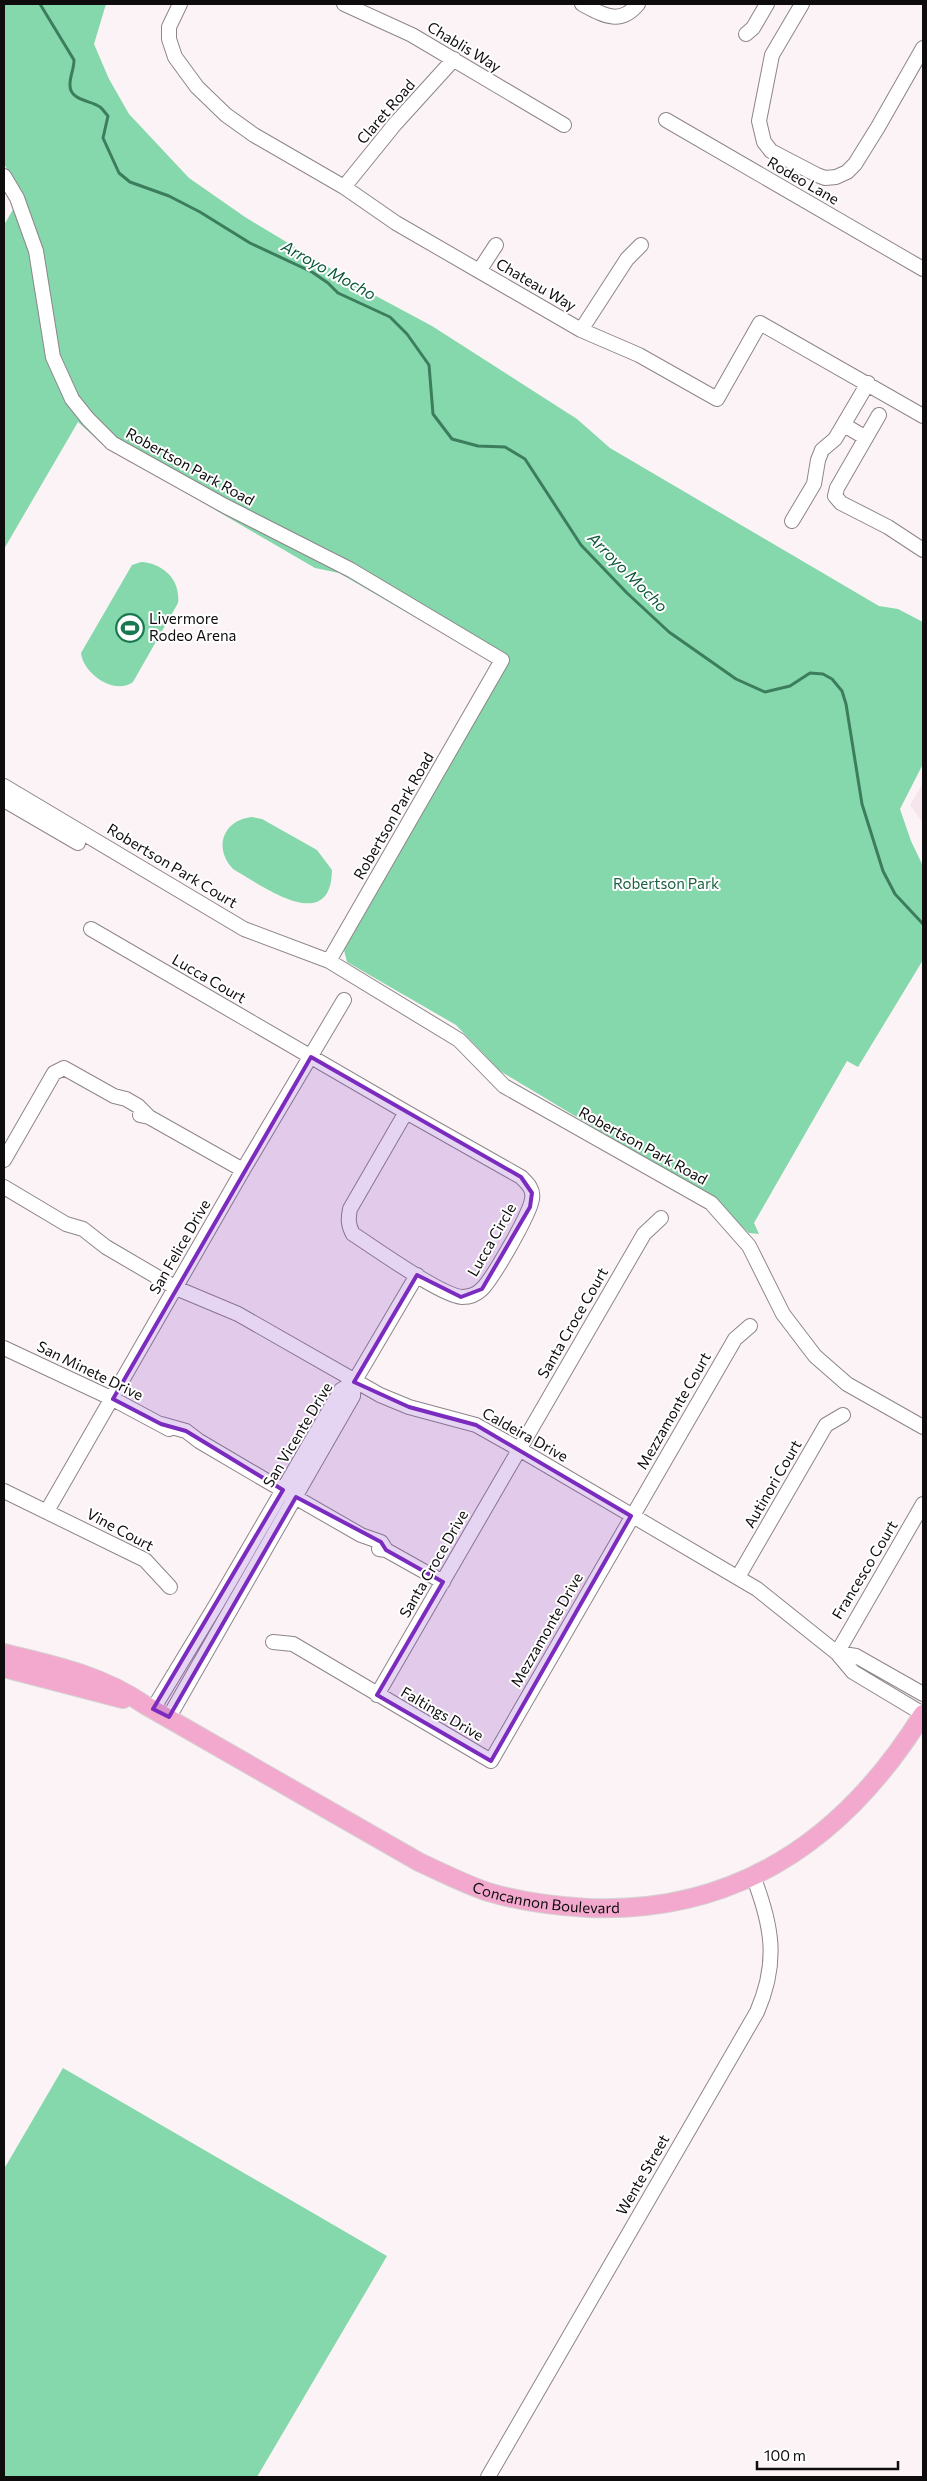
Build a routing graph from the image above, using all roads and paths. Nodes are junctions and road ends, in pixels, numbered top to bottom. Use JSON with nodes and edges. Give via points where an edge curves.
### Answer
{"nodes":[{"id":1,"x":180,"y":4,"type":"edge"},
{"id":2,"x":344,"y":4,"type":"edge"},
{"id":3,"x":582,"y":4,"type":"edge"},
{"id":4,"x":638,"y":4,"type":"edge"},
{"id":5,"x":767,"y":4,"type":"edge"},
{"id":6,"x":802,"y":4,"type":"edge"},
{"id":7,"x":746,"y":34,"type":"dead end"},
{"id":8,"x":923,"y":48,"type":"edge"},
{"id":9,"x":454,"y":59,"type":"junction"},
{"id":10,"x":666,"y":120,"type":"dead end"},
{"id":11,"x":564,"y":125,"type":"dead end"},
{"id":12,"x":4,"y":176,"type":"edge"},
{"id":13,"x":344,"y":187,"type":"junction"},
{"id":14,"x":496,"y":245,"type":"dead end"},
{"id":15,"x":642,"y":245,"type":"dead end"},
{"id":16,"x":923,"y":270,"type":"edge"},
{"id":17,"x":479,"y":271,"type":"junction"},
{"id":18,"x":581,"y":330,"type":"junction"},
{"id":19,"x":868,"y":383,"type":"junction"},
{"id":20,"x":879,"y":415,"type":"dead end"},
{"id":21,"x":923,"y":416,"type":"edge"},
{"id":22,"x":844,"y":425,"type":"junction"},
{"id":23,"x":866,"y":438,"type":"junction"},
{"id":24,"x":814,"y":484,"type":"junction"},
{"id":25,"x":835,"y":494,"type":"junction"},
{"id":26,"x":792,"y":521,"type":"dead end"},
{"id":27,"x":923,"y":550,"type":"edge"},
{"id":28,"x":4,"y":795,"type":"edge"},
{"id":29,"x":78,"y":843,"type":"dead end"},
{"id":30,"x":91,"y":929,"type":"dead end"},
{"id":31,"x":329,"y":961,"type":"junction"},
{"id":32,"x":344,"y":1000,"type":"dead end"},
{"id":33,"x":311,"y":1057,"type":"junction"},
{"id":34,"x":406,"y":1112,"type":"junction"},
{"id":35,"x":4,"y":1160,"type":"edge"},
{"id":36,"x":243,"y":1170,"type":"junction"},
{"id":37,"x":4,"y":1187,"type":"edge"},
{"id":38,"x":661,"y":1218,"type":"dead end"},
{"id":39,"x":417,"y":1275,"type":"junction"},
{"id":40,"x":176,"y":1288,"type":"junction"},
{"id":41,"x":750,"y":1326,"type":"dead end"},
{"id":42,"x":4,"y":1348,"type":"edge"},
{"id":43,"x":354,"y":1382,"type":"junction"},
{"id":44,"x":112,"y":1399,"type":"junction"},
{"id":45,"x":843,"y":1415,"type":"dead end"},
{"id":46,"x":923,"y":1427,"type":"edge"},
{"id":47,"x":519,"y":1449,"type":"junction"},
{"id":48,"x":4,"y":1490,"type":"edge"},
{"id":49,"x":283,"y":1490,"type":"junction"},
{"id":50,"x":296,"y":1497,"type":"junction"},
{"id":51,"x":923,"y":1504,"type":"edge"},
{"id":52,"x":47,"y":1511,"type":"junction"},
{"id":53,"x":631,"y":1516,"type":"junction"},
{"id":54,"x":738,"y":1577,"type":"junction"},
{"id":55,"x":443,"y":1582,"type":"junction"},
{"id":56,"x":170,"y":1587,"type":"dead end"},
{"id":57,"x":274,"y":1642,"type":"dead end"},
{"id":58,"x":4,"y":1653,"type":"edge"},
{"id":59,"x":837,"y":1653,"type":"junction"},
{"id":60,"x":4,"y":1668,"type":"edge"},
{"id":61,"x":923,"y":1694,"type":"edge"},
{"id":62,"x":377,"y":1695,"type":"junction"},
{"id":63,"x":149,"y":1707,"type":"junction"},
{"id":64,"x":923,"y":1714,"type":"edge"},
{"id":65,"x":169,"y":1717,"type":"junction"},
{"id":66,"x":490,"y":1760,"type":"joint"},
{"id":67,"x":753,"y":1876,"type":"junction"},
{"id":68,"x":488,"y":2477,"type":"edge"}],
"edges":[{"from":1,"to":13,"type":"street","name":"Chateau Way","via":[[169,27],[169,39],[175,57],[197,87],[226,115],[254,135]]},
{"from":2,"to":9,"type":"street","name":"Chablis Way","via":[[412,35]]},
{"from":3,"to":4,"type":"street","via":[[617,17],[626,15]]},
{"from":5,"to":7,"type":"street"},
{"from":6,"to":8,"type":"street","via":[[772,55],[759,121],[764,142],[771,151],[825,178],[836,177],[855,164]]},
{"from":9,"to":11,"type":"street","name":"Chablis Way"},
{"from":9,"to":13,"type":"street","name":"Claret Road"},
{"from":10,"to":16,"type":"street","name":"Rodeo Lane"},
{"from":12,"to":31,"type":"street","name":"Robertson Park Road","via":[[17,198],[36,250],[53,357],[72,398],[94,425],[112,442],[225,506],[350,570],[502,660]]},
{"from":13,"to":17,"type":"street","name":"Chateau Way","via":[[396,223]]},
{"from":14,"to":17,"type":"street"},
{"from":15,"to":18,"type":"street","via":[[627,259]]},
{"from":17,"to":18,"type":"street","name":"Chateau Way"},
{"from":18,"to":19,"type":"street","name":"Chateau Way","via":[[639,355],[718,399],[760,323]]},
{"from":19,"to":21,"type":"street","name":"Chateau Way"},
{"from":19,"to":22,"type":"street"},
{"from":20,"to":23,"type":"street"},
{"from":22,"to":23,"type":"street"},
{"from":22,"to":24,"type":"street","via":[[822,450]]},
{"from":23,"to":25,"type":"street"},
{"from":24,"to":25,"type":"street"},
{"from":24,"to":26,"type":"street"},
{"from":25,"to":27,"type":"street","via":[[841,503],[888,526]]},
{"from":28,"to":29,"type":"street"},
{"from":28,"to":31,"type":"street","name":"Robertson Park Court","via":[[244,928]]},
{"from":30,"to":33,"type":"street","name":"Lucca Court"},
{"from":31,"to":46,"type":"street","name":"Robertson Park Road","via":[[458,1040],[504,1086],[711,1203],[749,1246],[783,1314],[815,1356],[847,1384]]},
{"from":32,"to":33,"type":"street","name":"San Felice Drive"},
{"from":33,"to":34,"type":"street","name":"Lucca Circle"},
{"from":33,"to":36,"type":"street","name":"San Felice Drive"},
{"from":34,"to":39,"type":"street","name":"Lucca Circle","via":[[350,1209],[348,1218],[353,1234]]},
{"from":34,"to":39,"type":"street","name":"Lucca Circle","via":[[521,1177],[532,1193],[530,1207],[518,1229],[476,1294],[451,1294]]},
{"from":35,"to":36,"type":"street","via":[[54,1073],[64,1068],[138,1106],[149,1117]]},
{"from":36,"to":40,"type":"street","name":"San Felice Drive"},
{"from":37,"to":40,"type":"street","name":"Caldeira Drive","via":[[66,1224],[78,1236],[106,1247]]},
{"from":38,"to":47,"type":"street","name":"Santa Croce Court","via":[[644,1234]]},
{"from":39,"to":43,"type":"street"},
{"from":40,"to":43,"type":"street","name":"Caldeira Drive","via":[[238,1314]]},
{"from":40,"to":44,"type":"street","name":"San Felice Drive"},
{"from":41,"to":53,"type":"street","name":"Mezzamonte Court","via":[[735,1339]]},
{"from":42,"to":44,"type":"street","name":"San Minete Drive"},
{"from":43,"to":47,"type":"street","name":"Caldeira Drive","via":[[408,1407],[476,1425]]},
{"from":43,"to":49,"type":"street","name":"San Vicente Drive","via":[[341,1390]]},
{"from":43,"to":50,"type":"street","name":"San Vicente Drive","via":[[354,1396]]},
{"from":44,"to":49,"type":"street","name":"San Minete Drive","via":[[182,1438],[199,1441]]},
{"from":44,"to":52,"type":"street","name":"San Felice Drive"},
{"from":45,"to":54,"type":"street","name":"Autinori Court","via":[[826,1425]]},
{"from":47,"to":53,"type":"street","name":"Caldeira Drive"},
{"from":47,"to":55,"type":"street","name":"Santa Croce Drive"},
{"from":48,"to":52,"type":"street","name":"Vine Court"},
{"from":49,"to":50,"type":"street","name":"San Minete Drive"},
{"from":49,"to":63,"type":"street","name":"San Vicente Drive"},
{"from":50,"to":55,"type":"street","name":"San Minete Drive","via":[[361,1535],[381,1542],[386,1550]]},
{"from":50,"to":65,"type":"street","name":"San Vicente Drive"},
{"from":51,"to":59,"type":"street","name":"Francesco Court"},
{"from":52,"to":56,"type":"street","name":"Vine Court","via":[[145,1560]]},
{"from":53,"to":54,"type":"street","name":"Caldeira Drive"},
{"from":53,"to":66,"type":"street","name":"Mezzamonte Drive"},
{"from":54,"to":59,"type":"street","name":"Caldeira Drive","via":[[775,1602]]},
{"from":55,"to":62,"type":"street","name":"Santa Croce Drive"},
{"from":57,"to":62,"type":"street","name":"Faltings Drive","via":[[293,1644]]},
{"from":58,"to":63,"type":"main road","name":"Concannon Boulevard","via":[[94,1676]]},
{"from":59,"to":61,"type":"street","name":"Caldeira Drive","via":[[856,1656]]},
{"from":59,"to":64,"type":"street","name":"Caldeira Drive","via":[[853,1672]]},
{"from":60,"to":63,"type":"main road","name":"Concannon Boulevard"},
{"from":62,"to":66,"type":"street","name":"Faltings Drive"},
{"from":63,"to":65,"type":"main road","name":"Concannon Boulevard"},
{"from":64,"to":67,"type":"main road","name":"Concannon Boulevard","via":[[866,1792],[814,1840]]},
{"from":65,"to":67,"type":"main road","name":"Concannon Boulevard","via":[[418,1862],[488,1892],[526,1902],[615,1909],[657,1906],[701,1896]]},
{"from":67,"to":68,"type":"street","name":"Wente Street","via":[[768,1916],[771,1945],[770,1973],[757,2012]]}]}
